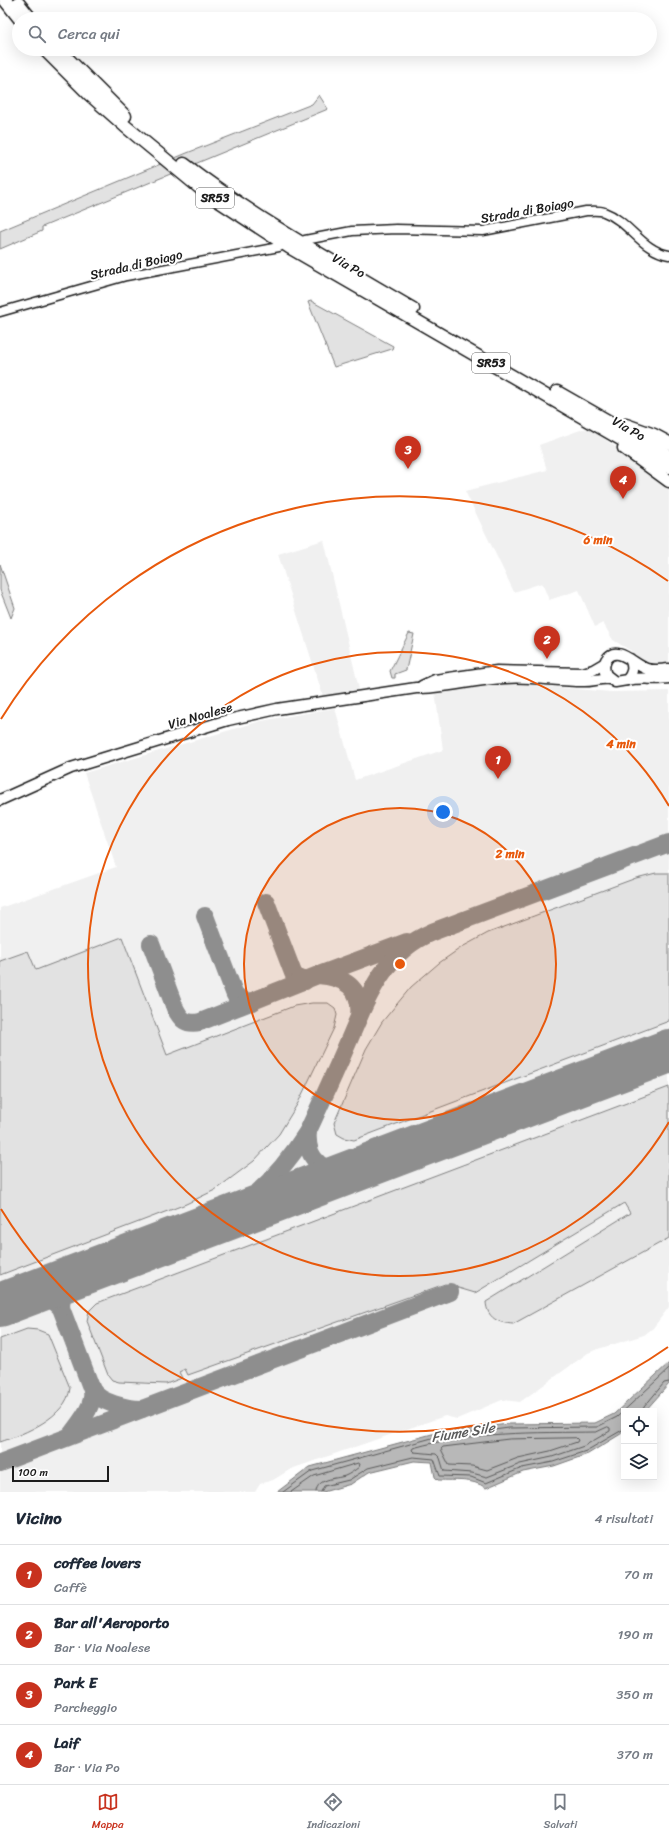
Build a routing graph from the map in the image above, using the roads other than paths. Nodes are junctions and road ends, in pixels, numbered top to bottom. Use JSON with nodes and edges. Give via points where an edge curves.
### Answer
{"nodes":[{"id":1,"x":5,"y":0,"type":"edge"},
{"id":2,"x":16,"y":0,"type":"edge"},
{"id":3,"x":14,"y":12,"type":"edge"},
{"id":4,"x":25,"y":12,"type":"edge"},
{"id":5,"x":51,"y":56,"type":"edge"},
{"id":6,"x":65,"y":56,"type":"edge"},
{"id":7,"x":305,"y":240,"type":"dead end"},
{"id":8,"x":278,"y":247,"type":"dead end"},
{"id":9,"x":669,"y":255,"type":"edge"},
{"id":10,"x":0,"y":312,"type":"edge"},
{"id":11,"x":595,"y":419,"type":"junction"},
{"id":12,"x":669,"y":443,"type":"edge"},
{"id":13,"x":669,"y":456,"type":"edge"},
{"id":14,"x":669,"y":467,"type":"edge"},
{"id":15,"x":669,"y":480,"type":"edge"},
{"id":16,"x":630,"y":659,"type":"junction"},
{"id":17,"x":605,"y":663,"type":"junction"},
{"id":18,"x":669,"y":669,"type":"edge"},
{"id":19,"x":669,"y":678,"type":"edge"},
{"id":20,"x":609,"y":679,"type":"junction"},
{"id":21,"x":627,"y":680,"type":"junction"},
{"id":22,"x":416,"y":688,"type":"junction"},
{"id":23,"x":0,"y":800,"type":"edge"}],
"edges":[{"from":1,"to":3,"type":"highway"},
{"from":2,"to":4,"type":"highway"},
{"from":5,"to":11,"type":"highway","name":"Via Po","number":"SR53","via":[[114,117],[205,192],[290,247],[526,383]]},
{"from":6,"to":11,"type":"highway","name":"Via Po","number":"SR53","via":[[129,120],[222,194]]},
{"from":7,"to":9,"type":"street","name":"Strada di Boiago","via":[[352,231],[483,231],[586,211],[603,211],[614,216],[644,243],[660,253]]},
{"from":8,"to":10,"type":"street","name":"Strada di Boiago","via":[[126,276]]},
{"from":11,"to":12,"type":"highway","via":[[654,435]]},
{"from":11,"to":13,"type":"highway","name":"Via Po","number":"SR53"},
{"from":11,"to":14,"type":"highway","name":"Via Po","number":"SR53"},
{"from":11,"to":15,"type":"highway","via":[[641,462]]},
{"from":16,"to":17,"type":"main road","via":[[622,654],[615,654]]},
{"from":16,"to":18,"type":"main road","via":[[648,670]]},
{"from":16,"to":21,"type":"main road","via":[[632,672]]},
{"from":17,"to":20,"type":"main road","via":[[604,671]]},
{"from":17,"to":22,"type":"main road","name":"Via Noalese","via":[[585,673],[497,671],[435,680]]},
{"from":19,"to":21,"type":"main road","via":[[643,677]]},
{"from":20,"to":21,"type":"main road","via":[[619,682]]},
{"from":20,"to":22,"type":"main road","name":"Via Noalese","via":[[600,678],[583,682],[505,678]]},
{"from":22,"to":23,"type":"main road","name":"Via Noalese","via":[[277,709],[228,720],[71,768]]}]}
